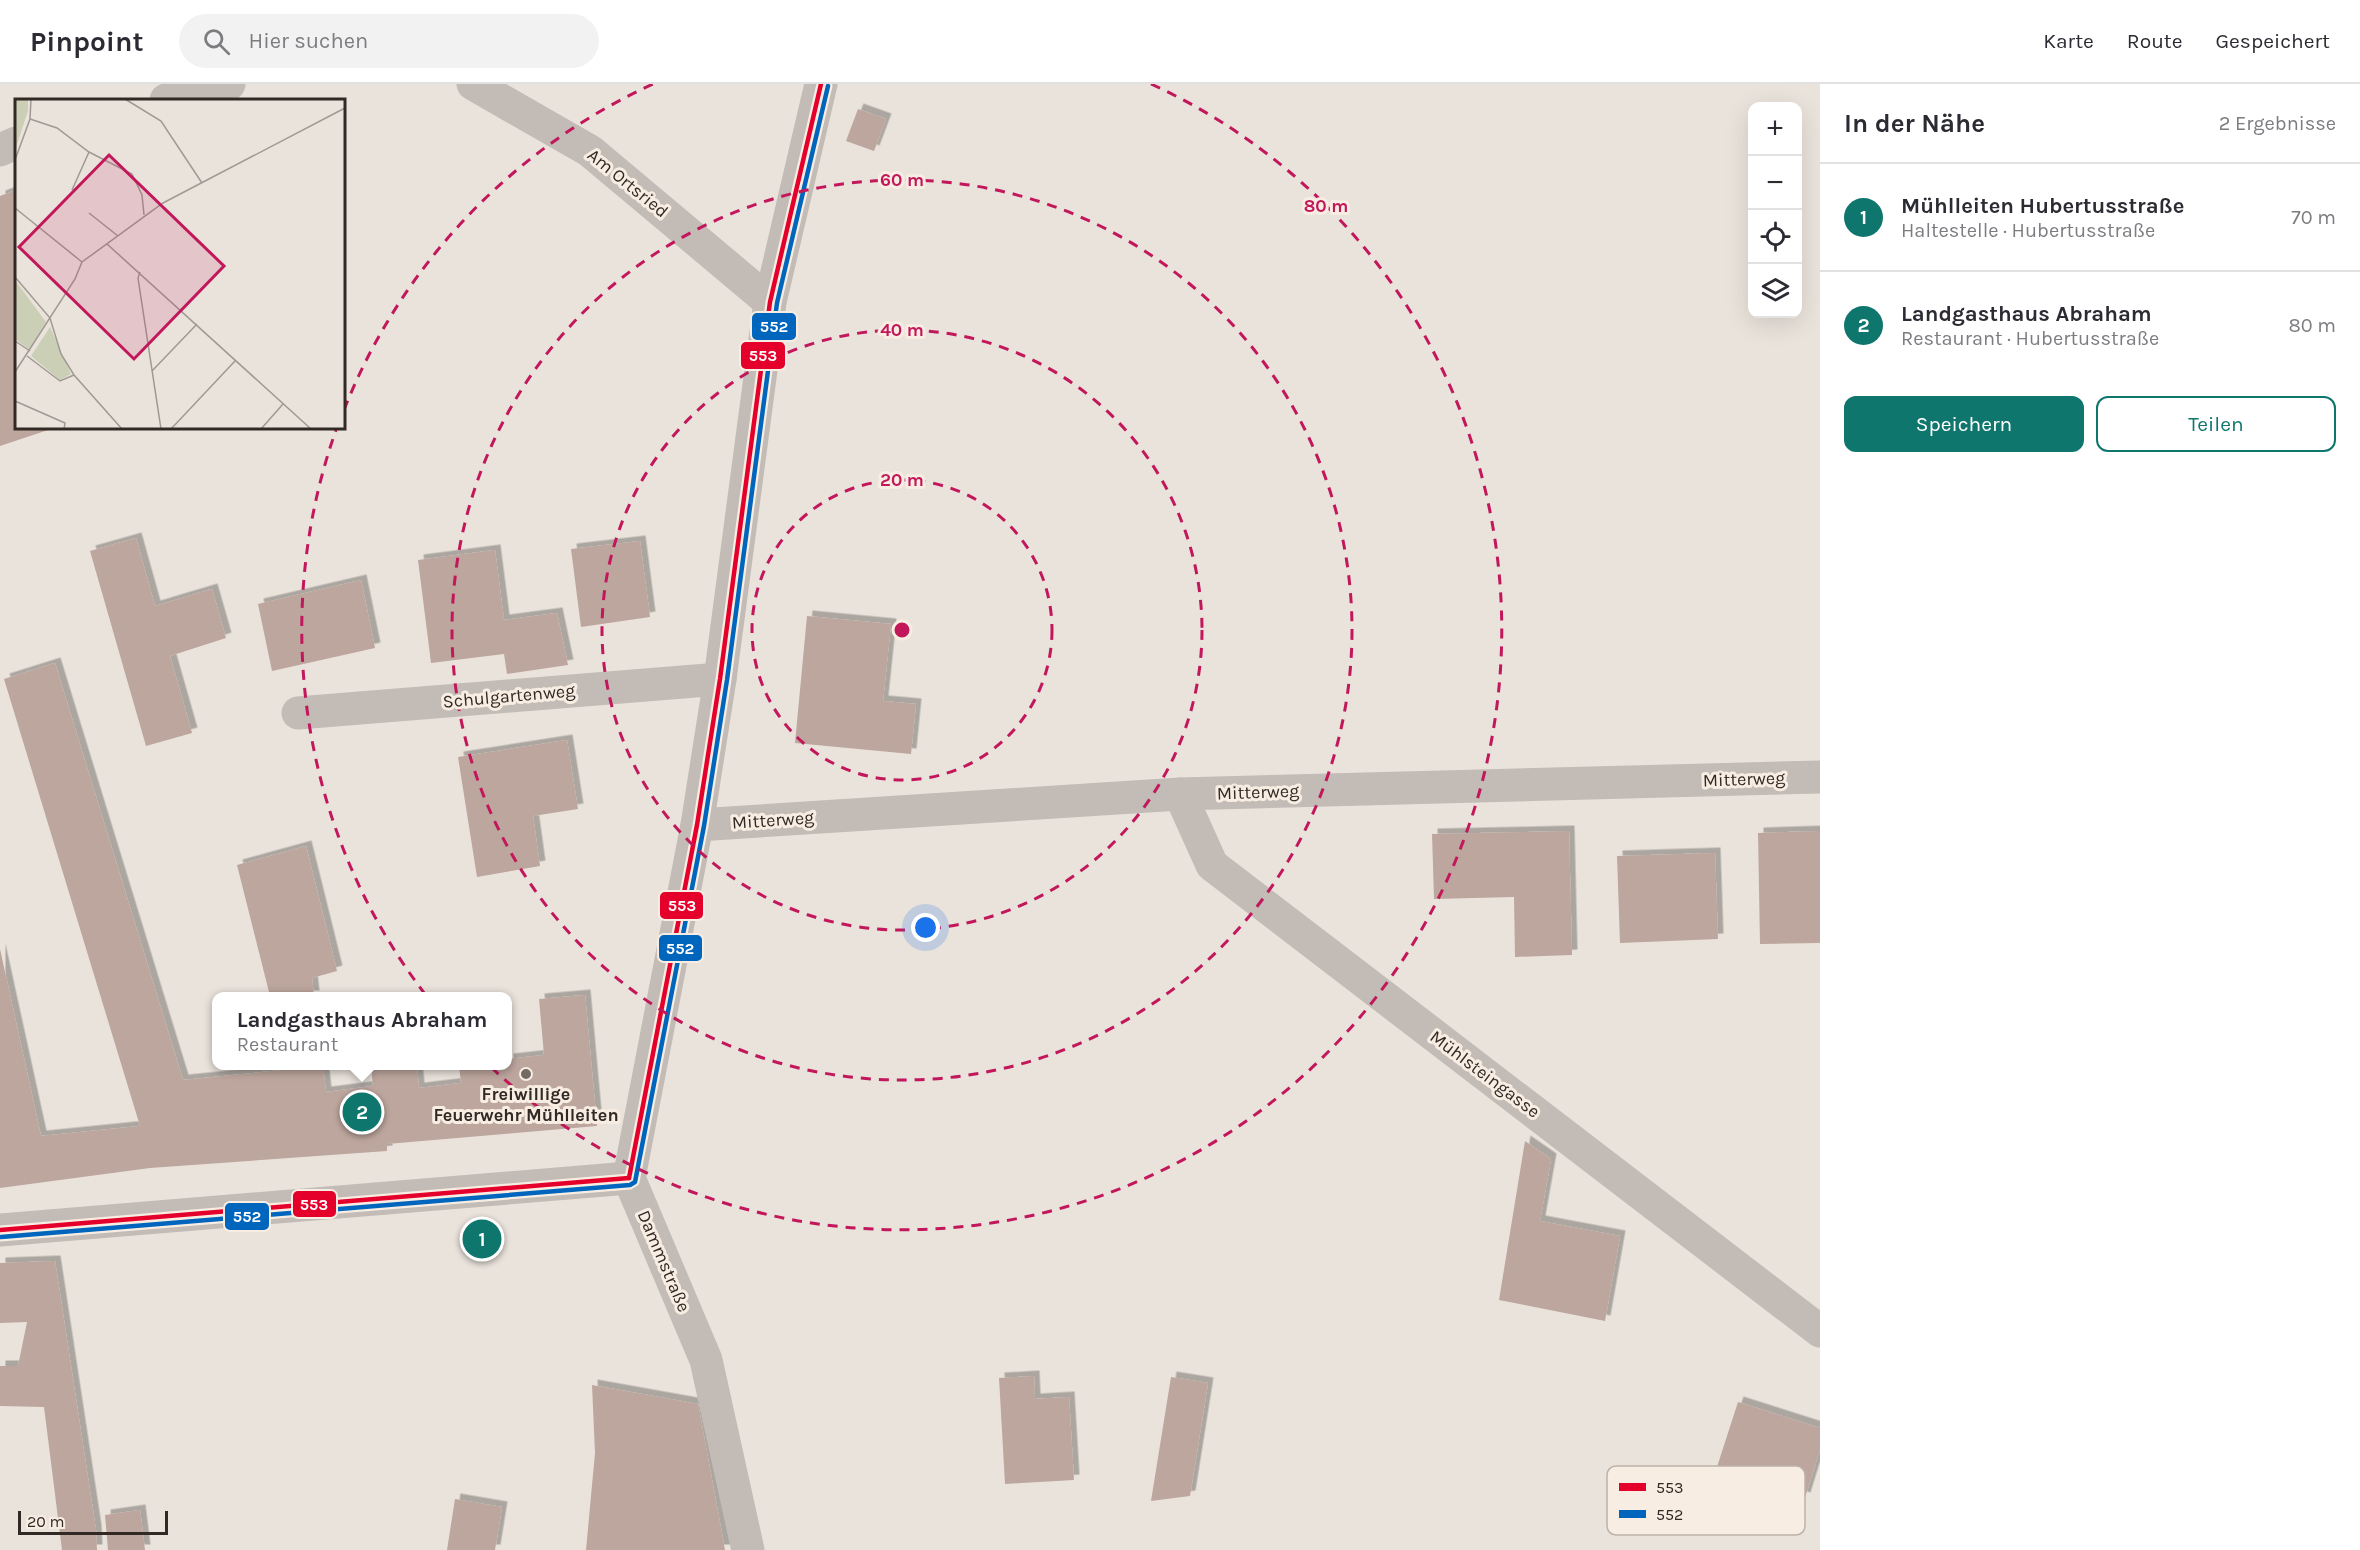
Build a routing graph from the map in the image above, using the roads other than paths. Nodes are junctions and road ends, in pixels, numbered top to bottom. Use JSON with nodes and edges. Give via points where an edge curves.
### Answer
{"nodes":[{"id":1,"x":229,"y":84,"type":"edge"},
{"id":2,"x":473,"y":84,"type":"edge"},
{"id":3,"x":821,"y":84,"type":"edge"},
{"id":4,"x":170,"y":99,"type":"edge"},
{"id":5,"x":15,"y":144,"type":"edge"},
{"id":6,"x":0,"y":150,"type":"edge"},
{"id":7,"x":770,"y":302,"type":"junction"},
{"id":8,"x":720,"y":679,"type":"junction"},
{"id":9,"x":298,"y":713,"type":"dead end"},
{"id":10,"x":1820,"y":777,"type":"edge"},
{"id":11,"x":1180,"y":794,"type":"junction"},
{"id":12,"x":697,"y":825,"type":"junction"},
{"id":13,"x":629,"y":1178,"type":"junction"},
{"id":14,"x":0,"y":1230,"type":"edge"},
{"id":15,"x":1820,"y":1331,"type":"edge"},
{"id":16,"x":748,"y":1550,"type":"edge"}],
"edges":[{"from":1,"to":4,"type":"street"},
{"from":2,"to":7,"type":"street","name":"Am Ortsried","via":[[590,151]]},
{"from":3,"to":7,"type":"street"},
{"from":5,"to":6,"type":"street"},
{"from":7,"to":8,"type":"street"},
{"from":8,"to":9,"type":"street","name":"Schulgartenweg"},
{"from":8,"to":12,"type":"street"},
{"from":10,"to":11,"type":"street","name":"Mitterweg"},
{"from":11,"to":12,"type":"street","name":"Mitterweg"},
{"from":11,"to":15,"type":"street","name":"Mühlsteingasse","via":[[1212,865]]},
{"from":12,"to":13,"type":"street"},
{"from":13,"to":14,"type":"street"},
{"from":13,"to":16,"type":"street","name":"Dammstraße","via":[[706,1360]]}]}
